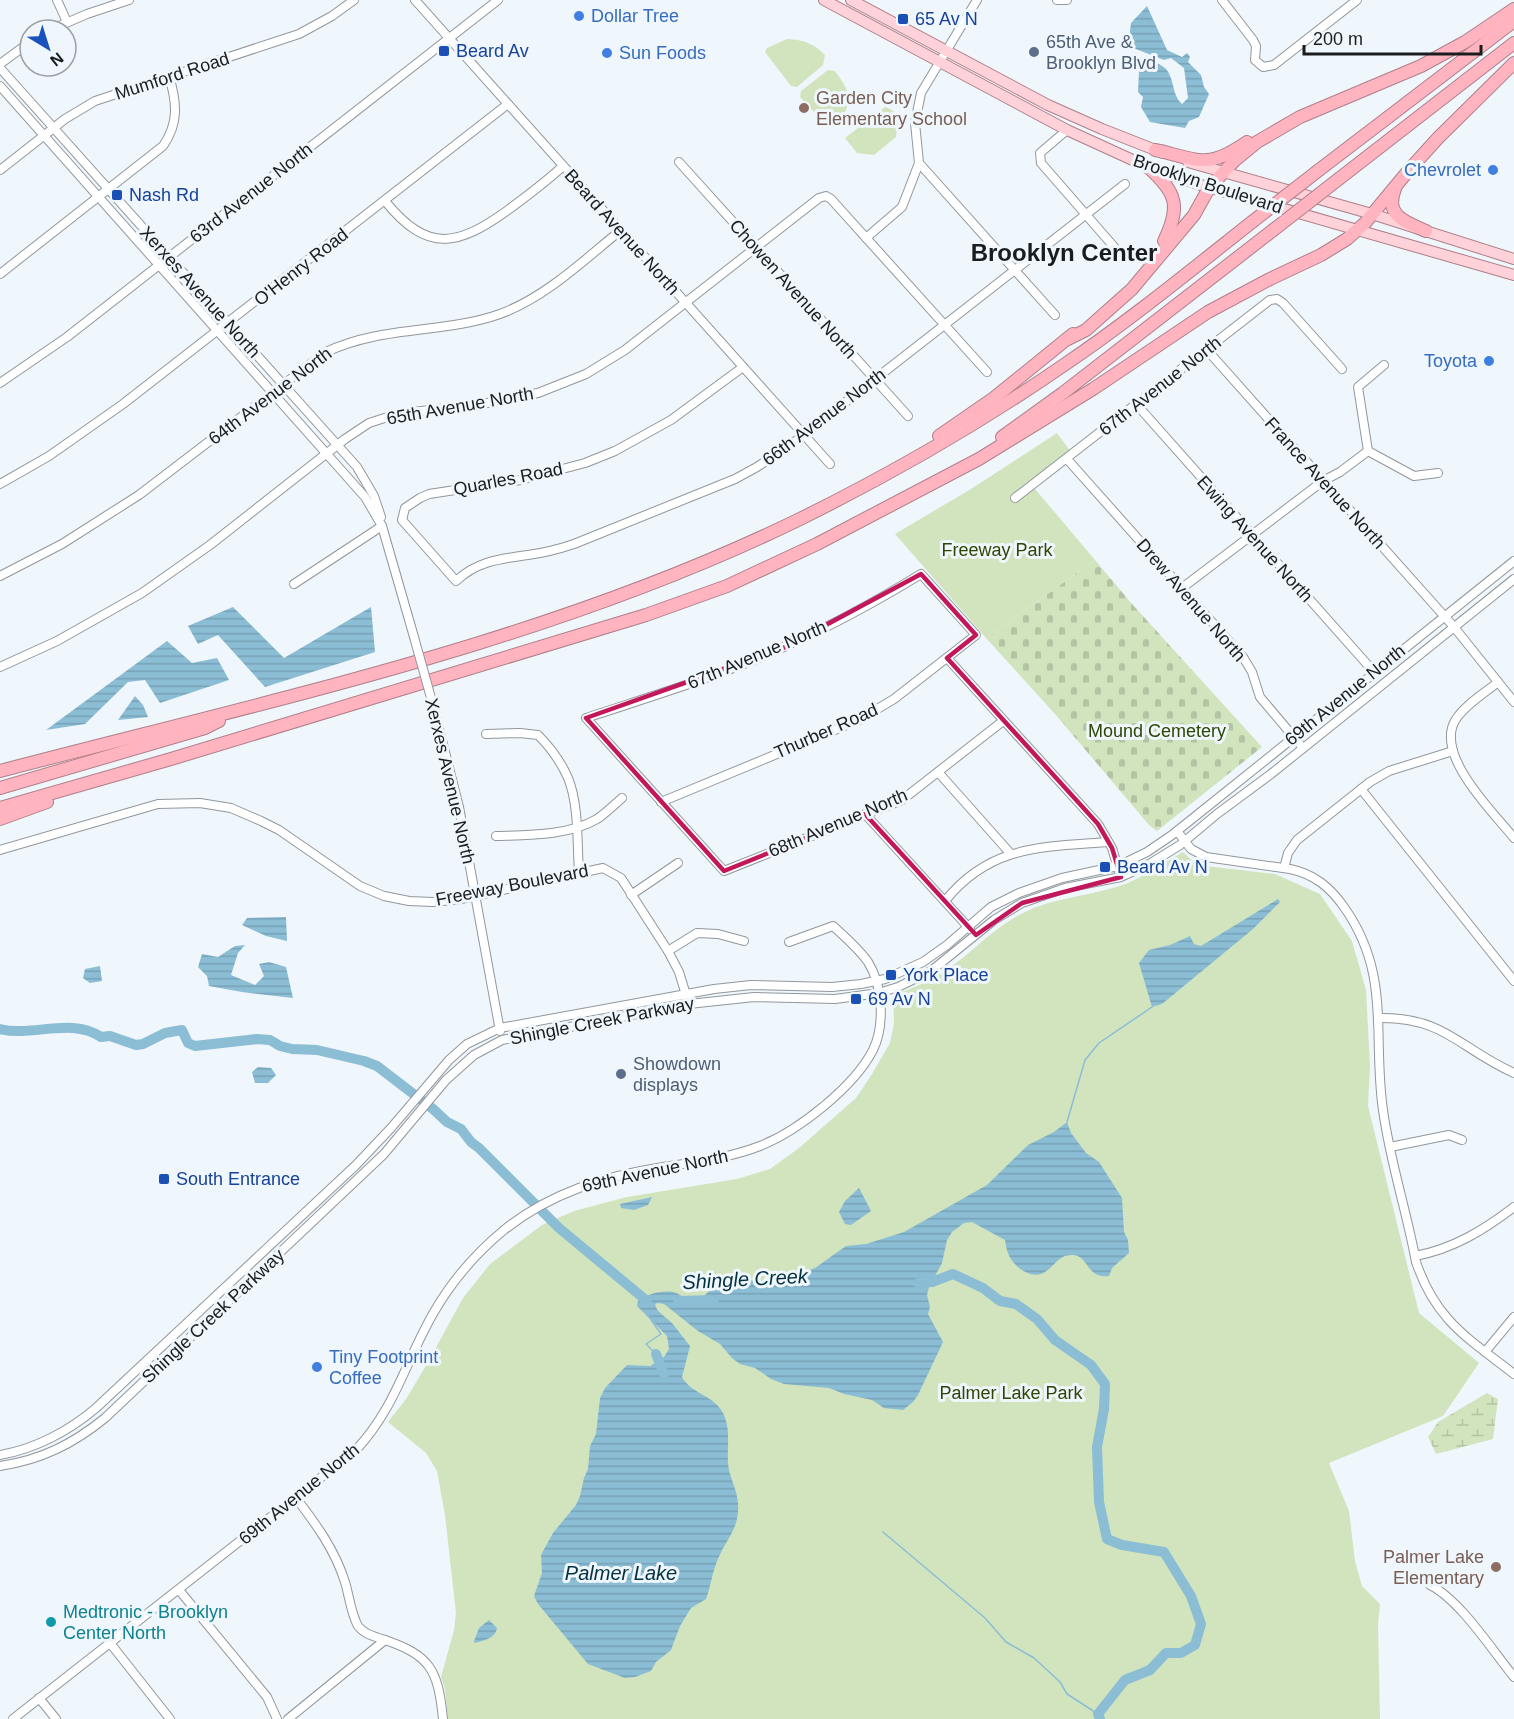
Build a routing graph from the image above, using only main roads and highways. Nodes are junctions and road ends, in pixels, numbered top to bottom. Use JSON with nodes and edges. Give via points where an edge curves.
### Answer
{"nodes":[{"id":1,"x":824,"y":0,"type":"edge"},
{"id":2,"x":850,"y":0,"type":"edge"},
{"id":3,"x":1514,"y":9,"type":"edge"},
{"id":4,"x":1514,"y":21,"type":"edge"},
{"id":5,"x":1514,"y":43,"type":"edge"},
{"id":6,"x":1514,"y":63,"type":"edge"},
{"id":7,"x":1333,"y":104,"type":"junction"},
{"id":8,"x":1155,"y":150,"type":"junction"},
{"id":9,"x":1148,"y":167,"type":"junction"},
{"id":10,"x":1223,"y":172,"type":"junction"},
{"id":11,"x":1398,"y":183,"type":"junction"},
{"id":12,"x":1207,"y":192,"type":"junction"},
{"id":13,"x":1372,"y":214,"type":"junction"},
{"id":14,"x":1359,"y":230,"type":"junction"},
{"id":15,"x":1426,"y":231,"type":"junction"},
{"id":16,"x":1164,"y":241,"type":"junction"},
{"id":17,"x":1514,"y":259,"type":"edge"},
{"id":18,"x":1514,"y":275,"type":"edge"},
{"id":19,"x":1068,"y":339,"type":"junction"},
{"id":20,"x":874,"y":480,"type":"junction"},
{"id":21,"x":875,"y":514,"type":"junction"},
{"id":22,"x":242,"y":710,"type":"junction"},
{"id":23,"x":171,"y":759,"type":"junction"},
{"id":24,"x":0,"y":771,"type":"edge"},
{"id":25,"x":0,"y":788,"type":"edge"},
{"id":26,"x":0,"y":808,"type":"edge"},
{"id":27,"x":0,"y":819,"type":"edge"}],
"edges":[{"from":1,"to":9,"type":"main road","name":"Brooklyn Boulevard","via":[[1067,130]]},
{"from":2,"to":8,"type":"main road","name":"Brooklyn Boulevard","via":[[1048,105]]},
{"from":3,"to":7,"type":"highway","via":[[1421,66]]},
{"from":4,"to":20,"type":"highway","bridge":true,"via":[[1117,328],[978,422]]},
{"from":5,"to":21,"type":"highway","bridge":true,"via":[[1029,418]]},
{"from":6,"to":11,"type":"highway"},
{"from":7,"to":8,"type":"highway","via":[[1279,123],[1216,159],[1199,160]]},
{"from":7,"to":10,"type":"highway","via":[[1267,135]]},
{"from":8,"to":10,"type":"main road","name":"Brooklyn Boulevard"},
{"from":9,"to":12,"type":"main road","name":"Brooklyn Boulevard"},
{"from":9,"to":16,"type":"highway","via":[[1175,202],[1174,219]]},
{"from":10,"to":12,"type":"highway"},
{"from":10,"to":13,"type":"main road","name":"Brooklyn Boulevard"},
{"from":11,"to":13,"type":"highway"},
{"from":11,"to":15,"type":"highway","via":[[1392,198],[1395,212]]},
{"from":12,"to":14,"type":"main road","name":"Brooklyn Boulevard"},
{"from":12,"to":16,"type":"highway"},
{"from":12,"to":19,"type":"highway","via":[[1194,215],[1132,290],[1086,330]]},
{"from":13,"to":14,"type":"highway"},
{"from":13,"to":15,"type":"main road","name":"Brooklyn Boulevard"},
{"from":14,"to":18,"type":"main road","name":"Brooklyn Boulevard"},
{"from":14,"to":21,"type":"highway","via":[[1322,255],[1208,312],[1039,424]]},
{"from":15,"to":17,"type":"main road","name":"Brooklyn Boulevard"},
{"from":16,"to":19,"type":"highway","via":[[1122,290]]},
{"from":19,"to":20,"type":"highway","via":[[994,398]]},
{"from":20,"to":22,"type":"highway","via":[[740,546],[596,604],[485,641]]},
{"from":21,"to":23,"type":"highway","via":[[757,573],[646,615]]},
{"from":22,"to":24,"type":"highway"},
{"from":22,"to":25,"type":"highway","via":[[205,728]]},
{"from":23,"to":26,"type":"highway"},
{"from":23,"to":27,"type":"highway"}]}
